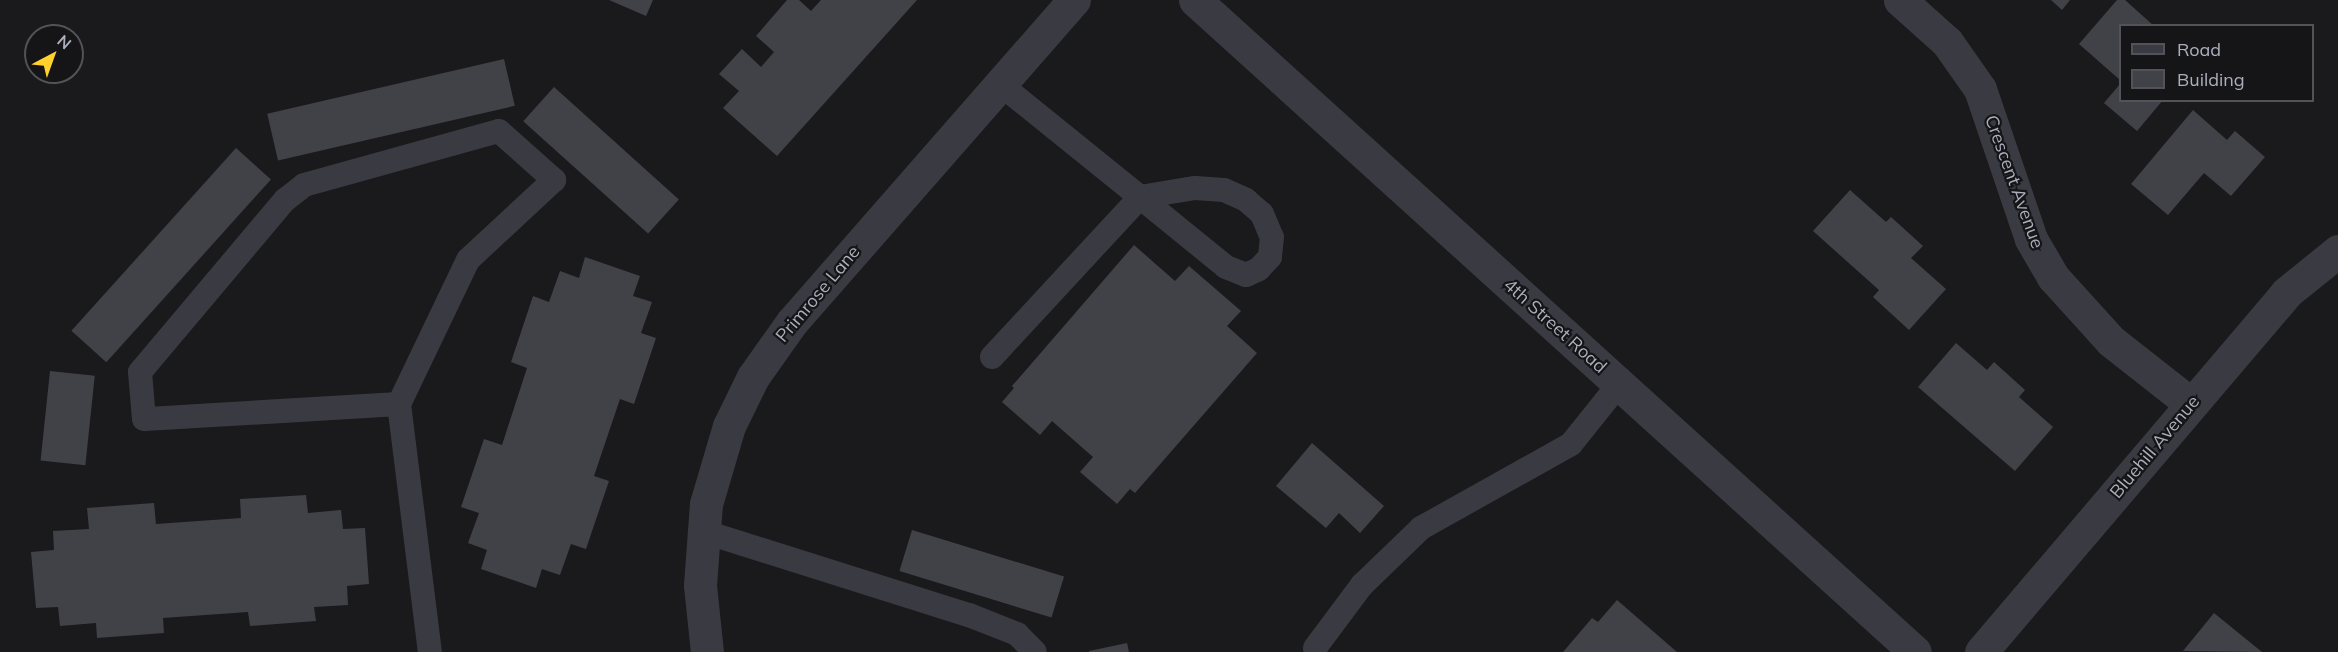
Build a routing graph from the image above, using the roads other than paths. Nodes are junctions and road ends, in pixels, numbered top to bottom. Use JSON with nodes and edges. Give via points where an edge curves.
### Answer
{"nodes":[{"id":1,"x":1074,"y":0,"type":"edge"},
{"id":2,"x":1195,"y":0,"type":"edge"},
{"id":3,"x":1900,"y":0,"type":"edge"},
{"id":4,"x":1000,"y":84,"type":"junction"},
{"id":5,"x":1140,"y":197,"type":"junction"},
{"id":6,"x":2338,"y":251,"type":"edge"},
{"id":7,"x":992,"y":357,"type":"dead end"},
{"id":8,"x":1619,"y":384,"type":"junction"},
{"id":9,"x":399,"y":404,"type":"junction"},
{"id":10,"x":2191,"y":404,"type":"junction"},
{"id":11,"x":702,"y":531,"type":"junction"},
{"id":12,"x":1315,"y":648,"type":"dead end"},
{"id":13,"x":430,"y":652,"type":"edge"},
{"id":14,"x":707,"y":652,"type":"edge"},
{"id":15,"x":1035,"y":652,"type":"edge"},
{"id":16,"x":1916,"y":652,"type":"edge"},
{"id":17,"x":1980,"y":652,"type":"edge"}],
"edges":[{"from":1,"to":4,"type":"street","name":"Primrose Lane"},
{"from":2,"to":8,"type":"street","name":"4th Street Road"},
{"from":3,"to":10,"type":"street","name":"Crescent Avenue","via":[[1947,42],[1980,89],[2031,239],[2053,277],[2111,341]]},
{"from":4,"to":5,"type":"lane"},
{"from":4,"to":11,"type":"street","name":"Primrose Lane","via":[[792,322],[760,366],[729,426],[712,477]]},
{"from":5,"to":5,"type":"lane","via":[[1226,267],[1246,275],[1270,257],[1272,237],[1262,214],[1246,200],[1224,190],[1195,188]]},
{"from":5,"to":7,"type":"lane"},
{"from":6,"to":10,"type":"street","name":"Bluehill Avenue","via":[[2286,293]]},
{"from":8,"to":12,"type":"lane","via":[[1571,444],[1421,528],[1362,585]]},
{"from":8,"to":16,"type":"street","name":"4th Street Road"},
{"from":9,"to":9,"type":"lane","via":[[468,260],[554,180],[499,131],[304,185],[285,200],[140,372],[144,419]]},
{"from":9,"to":13,"type":"lane"},
{"from":10,"to":17,"type":"street","name":"Bluehill Avenue"},
{"from":11,"to":14,"type":"street","name":"Primrose Lane","via":[[699,585]]},
{"from":11,"to":15,"type":"lane","via":[[969,615],[1017,634]]}]}
